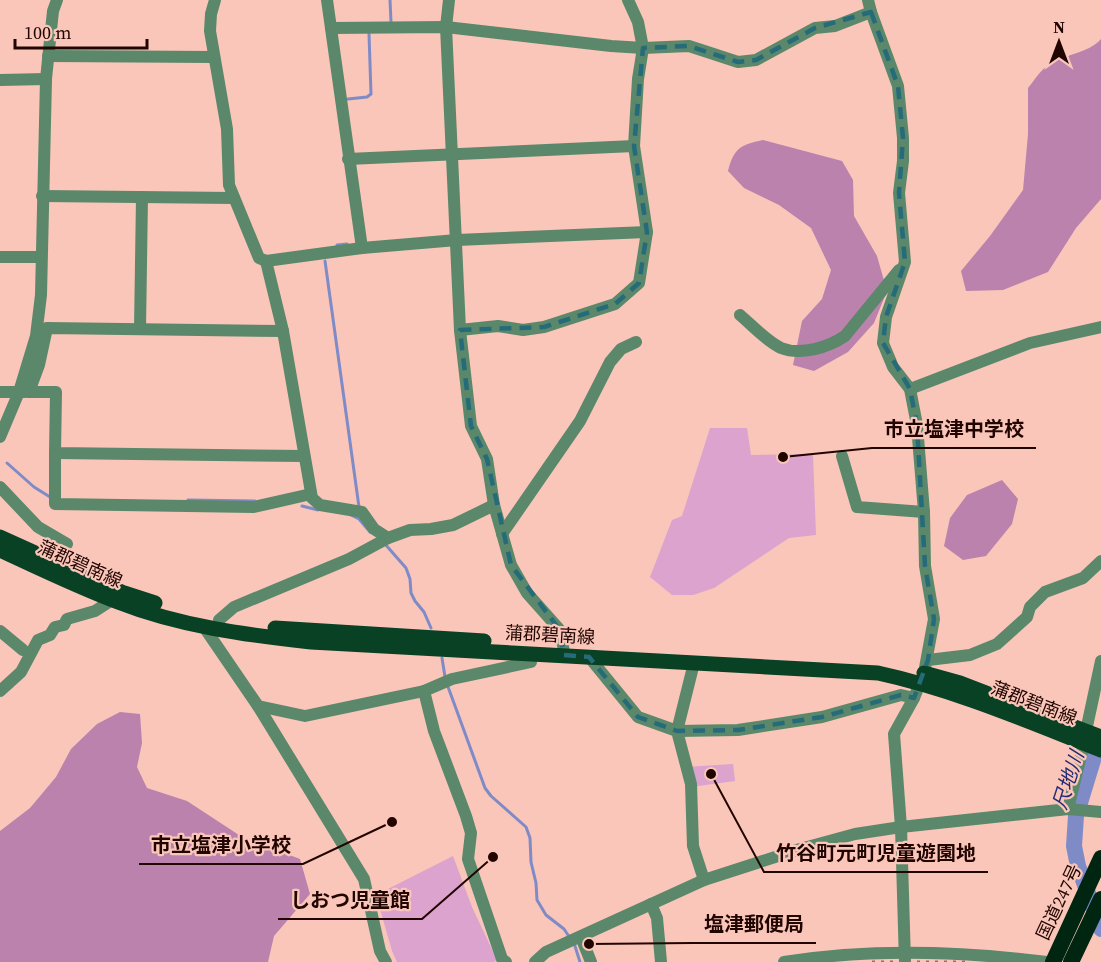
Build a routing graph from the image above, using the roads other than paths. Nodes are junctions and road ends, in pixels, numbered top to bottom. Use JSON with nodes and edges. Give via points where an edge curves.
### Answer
{"nodes":[{"id":1,"x":57,"y":0,"type":"edge"},
{"id":2,"x":214,"y":0,"type":"edge"},
{"id":3,"x":327,"y":0,"type":"edge"},
{"id":4,"x":449,"y":0,"type":"edge"},
{"id":5,"x":628,"y":0,"type":"edge"},
{"id":6,"x":869,"y":6,"type":"edge"},
{"id":7,"x":446,"y":27,"type":"junction"},
{"id":8,"x":331,"y":28,"type":"junction"},
{"id":9,"x":643,"y":48,"type":"junction"},
{"id":10,"x":48,"y":56,"type":"junction"},
{"id":11,"x":214,"y":57,"type":"junction"},
{"id":12,"x":46,"y":79,"type":"junction"},
{"id":13,"x":0,"y":80,"type":"edge"},
{"id":14,"x":634,"y":146,"type":"junction"},
{"id":15,"x":452,"y":154,"type":"junction"},
{"id":16,"x":348,"y":159,"type":"junction"},
{"id":17,"x":42,"y":196,"type":"junction"},
{"id":18,"x":142,"y":197,"type":"junction"},
{"id":19,"x":234,"y":198,"type":"junction"},
{"id":20,"x":647,"y":232,"type":"junction"},
{"id":21,"x":457,"y":240,"type":"junction"},
{"id":22,"x":362,"y":248,"type":"junction"},
{"id":23,"x":0,"y":257,"type":"edge"},
{"id":24,"x":41,"y":257,"type":"junction"},
{"id":25,"x":266,"y":261,"type":"junction"},
{"id":26,"x":905,"y":262,"type":"junction"},
{"id":27,"x":740,"y":315,"type":"dead end"},
{"id":28,"x":1101,"y":327,"type":"edge"},
{"id":29,"x":140,"y":330,"type":"junction"},
{"id":30,"x":460,"y":330,"type":"junction"},
{"id":31,"x":283,"y":331,"type":"junction"},
{"id":32,"x":636,"y":342,"type":"dead end"},
{"id":33,"x":910,"y":389,"type":"junction"},
{"id":34,"x":0,"y":392,"type":"edge"},
{"id":35,"x":24,"y":392,"type":"junction"},
{"id":36,"x":0,"y":437,"type":"edge"},
{"id":37,"x":56,"y":453,"type":"junction"},
{"id":38,"x":304,"y":456,"type":"junction"},
{"id":39,"x":842,"y":456,"type":"dead end"},
{"id":40,"x":0,"y":487,"type":"edge"},
{"id":41,"x":311,"y":494,"type":"junction"},
{"id":42,"x":494,"y":505,"type":"junction"},
{"id":43,"x":924,"y":512,"type":"junction"},
{"id":44,"x":502,"y":534,"type":"junction"},
{"id":45,"x":0,"y":537,"type":"edge"},
{"id":46,"x":383,"y":540,"type":"junction"},
{"id":47,"x":67,"y":544,"type":"dead end"},
{"id":48,"x":0,"y":550,"type":"edge"},
{"id":49,"x":1101,"y":561,"type":"edge"},
{"id":50,"x":112,"y":600,"type":"junction"},
{"id":51,"x":219,"y":620,"type":"junction"},
{"id":52,"x":204,"y":627,"type":"junction"},
{"id":53,"x":0,"y":631,"type":"edge"},
{"id":54,"x":22,"y":650,"type":"dead end"},
{"id":55,"x":563,"y":650,"type":"junction"},
{"id":56,"x":523,"y":653,"type":"junction"},
{"id":57,"x":589,"y":657,"type":"junction"},
{"id":58,"x":1101,"y":662,"type":"edge"},
{"id":59,"x":694,"y":663,"type":"junction"},
{"id":60,"x":924,"y":672,"type":"junction"},
{"id":61,"x":0,"y":691,"type":"edge"},
{"id":62,"x":424,"y":691,"type":"junction"},
{"id":63,"x":914,"y":698,"type":"junction"},
{"id":64,"x":258,"y":706,"type":"junction"},
{"id":65,"x":676,"y":731,"type":"junction"},
{"id":66,"x":1093,"y":742,"type":"edge"},
{"id":67,"x":1074,"y":810,"type":"junction"},
{"id":68,"x":1101,"y":812,"type":"edge"},
{"id":69,"x":901,"y":827,"type":"junction"},
{"id":70,"x":1101,"y":858,"type":"edge"},
{"id":71,"x":704,"y":880,"type":"junction"},
{"id":72,"x":1101,"y":899,"type":"edge"},
{"id":73,"x":651,"y":904,"type":"junction"},
{"id":74,"x":575,"y":939,"type":"junction"},
{"id":75,"x":905,"y":957,"type":"edge"},
{"id":76,"x":386,"y":962,"type":"edge"},
{"id":77,"x":506,"y":962,"type":"edge"},
{"id":78,"x":535,"y":962,"type":"edge"},
{"id":79,"x":591,"y":962,"type":"edge"},
{"id":80,"x":661,"y":962,"type":"edge"},
{"id":81,"x":784,"y":962,"type":"edge"},
{"id":82,"x":1047,"y":962,"type":"edge"},
{"id":83,"x":1053,"y":962,"type":"edge"},
{"id":84,"x":1071,"y":962,"type":"edge"}],
"edges":[{"from":1,"to":10,"type":"street"},
{"from":2,"to":11,"type":"street","via":[[210,31]]},
{"from":3,"to":8,"type":"street"},
{"from":4,"to":7,"type":"street"},
{"from":5,"to":9,"type":"street"},
{"from":6,"to":9,"type":"street","via":[[835,26],[815,28],[756,60],[738,62],[689,46]]},
{"from":6,"to":26,"type":"street","via":[[898,86],[903,161],[899,193]]},
{"from":7,"to":8,"type":"street"},
{"from":7,"to":9,"type":"street"},
{"from":7,"to":15,"type":"street"},
{"from":8,"to":16,"type":"street"},
{"from":9,"to":14,"type":"street"},
{"from":10,"to":11,"type":"street"},
{"from":10,"to":12,"type":"street"},
{"from":11,"to":19,"type":"street"},
{"from":12,"to":13,"type":"street"},
{"from":12,"to":17,"type":"street"},
{"from":14,"to":15,"type":"street"},
{"from":14,"to":20,"type":"street"},
{"from":15,"to":16,"type":"street"},
{"from":15,"to":21,"type":"street"},
{"from":16,"to":22,"type":"street"},
{"from":17,"to":18,"type":"street"},
{"from":17,"to":24,"type":"street"},
{"from":18,"to":19,"type":"street"},
{"from":18,"to":29,"type":"street"},
{"from":19,"to":25,"type":"street","via":[[259,258]]},
{"from":20,"to":21,"type":"street"},
{"from":20,"to":30,"type":"street","via":[[639,283],[615,304],[544,327]]},
{"from":21,"to":22,"type":"street"},
{"from":21,"to":30,"type":"street"},
{"from":22,"to":25,"type":"street"},
{"from":23,"to":24,"type":"street"},
{"from":24,"to":35,"type":"street","via":[[37,327]]},
{"from":25,"to":31,"type":"street"},
{"from":26,"to":27,"type":"street","via":[[845,336],[818,349],[783,349]]},
{"from":26,"to":33,"type":"street","via":[[886,317],[883,343],[893,367]]},
{"from":28,"to":33,"type":"street","via":[[1030,343]]},
{"from":29,"to":31,"type":"street"},
{"from":29,"to":35,"type":"street","via":[[47,328],[39,364]]},
{"from":30,"to":42,"type":"street","via":[[471,426],[486,459]]},
{"from":31,"to":38,"type":"street"},
{"from":32,"to":44,"type":"street","via":[[621,349],[610,362],[580,421]]},
{"from":33,"to":43,"type":"street"},
{"from":34,"to":35,"type":"street"},
{"from":35,"to":36,"type":"street"},
{"from":35,"to":37,"type":"street","via":[[56,392]]},
{"from":37,"to":38,"type":"street"},
{"from":37,"to":41,"type":"street","via":[[55,504],[254,507]]},
{"from":38,"to":41,"type":"street"},
{"from":39,"to":43,"type":"street","via":[[857,507]]},
{"from":40,"to":47,"type":"street","via":[[38,527]]},
{"from":41,"to":46,"type":"street","via":[[321,505],[362,512]]},
{"from":42,"to":44,"type":"street"},
{"from":42,"to":46,"type":"street","via":[[453,525],[410,530]]},
{"from":43,"to":60,"type":"street","via":[[925,566],[934,619]]},
{"from":44,"to":55,"type":"street","via":[[510,565],[526,593],[559,629]]},
{"from":45,"to":51,"type":"main road","name":"蒲郡碧南線","via":[[124,593]]},
{"from":46,"to":51,"type":"street","via":[[349,560],[234,607]]},
{"from":48,"to":50,"type":"main road","name":"蒲郡碧南線"},
{"from":49,"to":60,"type":"street","via":[[1083,578],[1045,592],[1030,607],[1027,618],[997,644]]},
{"from":50,"to":52,"type":"main road","name":"蒲郡碧南線"},
{"from":50,"to":61,"type":"street","via":[[95,611],[67,618],[64,625],[38,640],[21,672]]},
{"from":51,"to":55,"type":"main road","name":"蒲郡碧南線"},
{"from":52,"to":56,"type":"main road","name":"蒲郡碧南線","via":[[311,642]]},
{"from":52,"to":64,"type":"street"},
{"from":53,"to":54,"type":"street"},
{"from":55,"to":56,"type":"main road","name":"蒲郡碧南線"},
{"from":55,"to":57,"type":"main road","name":"蒲郡碧南線"},
{"from":55,"to":60,"type":"main road","name":"蒲郡碧南線","via":[[866,662]]},
{"from":56,"to":62,"type":"street","via":[[531,662],[446,681]]},
{"from":57,"to":59,"type":"main road","name":"蒲郡碧南線"},
{"from":57,"to":65,"type":"street","via":[[638,717]]},
{"from":58,"to":66,"type":"street"},
{"from":59,"to":60,"type":"main road","name":"蒲郡碧南線"},
{"from":59,"to":65,"type":"street"},
{"from":60,"to":63,"type":"street"},
{"from":60,"to":66,"type":"main road","name":"蒲郡碧南線","via":[[960,683]]},
{"from":62,"to":64,"type":"street","via":[[305,716]]},
{"from":62,"to":77,"type":"street","via":[[471,832],[468,859]]},
{"from":63,"to":65,"type":"street","via":[[901,695],[822,717],[738,730]]},
{"from":63,"to":69,"type":"street","via":[[894,734]]},
{"from":64,"to":76,"type":"street","via":[[364,879]]},
{"from":65,"to":71,"type":"street","via":[[691,784],[693,846]]},
{"from":66,"to":67,"type":"street"},
{"from":67,"to":68,"type":"street"},
{"from":67,"to":69,"type":"street"},
{"from":69,"to":71,"type":"street","via":[[855,834]]},
{"from":69,"to":75,"type":"street"},
{"from":70,"to":83,"type":"highway","name":"国道247号"},
{"from":71,"to":73,"type":"street"},
{"from":72,"to":84,"type":"highway","name":"国道247号"},
{"from":73,"to":74,"type":"street"},
{"from":73,"to":80,"type":"street","via":[[657,918]]},
{"from":74,"to":78,"type":"street","via":[[546,951]]},
{"from":74,"to":79,"type":"street"},
{"from":75,"to":81,"type":"street","via":[[822,956]]},
{"from":75,"to":82,"type":"street","via":[[992,955]]}]}
